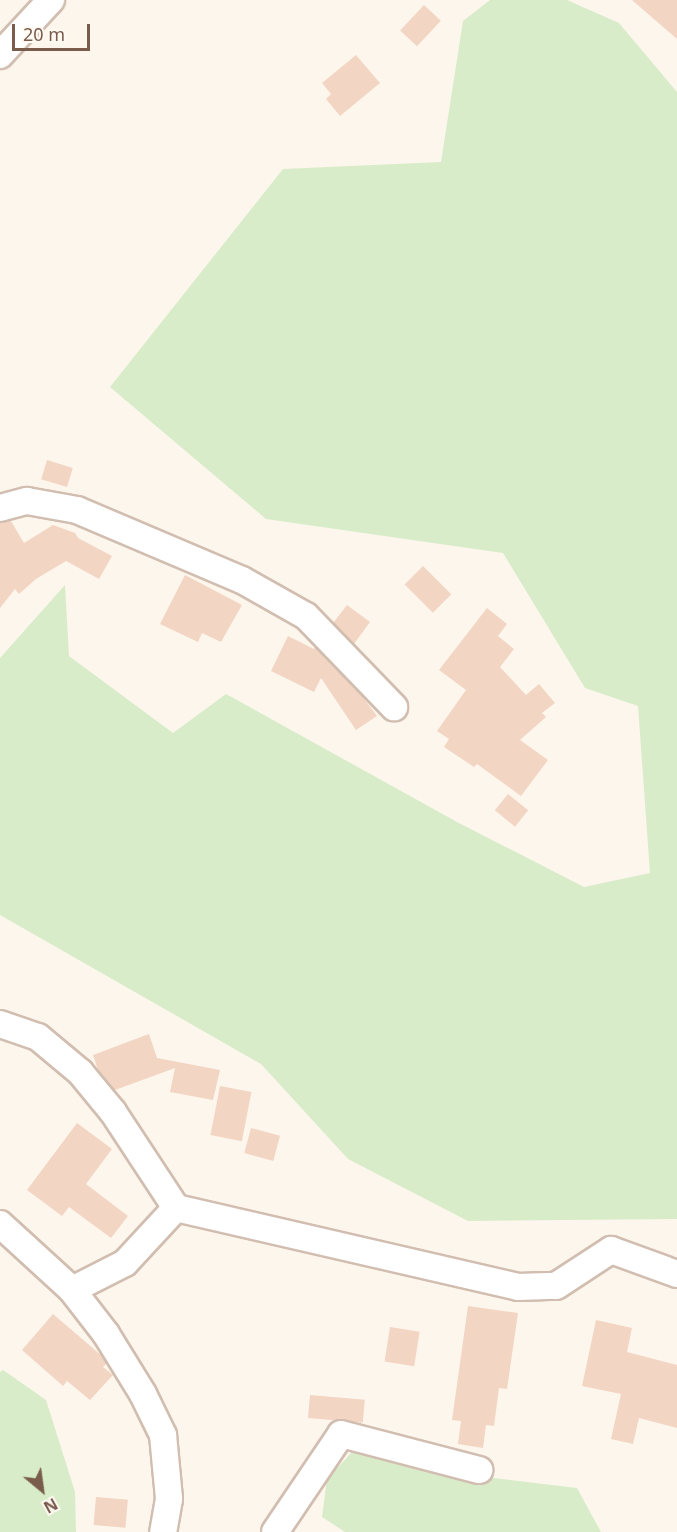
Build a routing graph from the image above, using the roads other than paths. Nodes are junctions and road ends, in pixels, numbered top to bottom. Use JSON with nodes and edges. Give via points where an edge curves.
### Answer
{"nodes":[{"id":1,"x":51,"y":0,"type":"edge"},
{"id":2,"x":0,"y":55,"type":"edge"},
{"id":3,"x":0,"y":508,"type":"edge"},
{"id":4,"x":394,"y":707,"type":"dead end"},
{"id":5,"x":0,"y":1024,"type":"edge"},
{"id":6,"x":176,"y":1208,"type":"junction"},
{"id":7,"x":0,"y":1224,"type":"edge"},
{"id":8,"x":677,"y":1274,"type":"edge"},
{"id":9,"x":72,"y":1290,"type":"junction"},
{"id":10,"x":479,"y":1470,"type":"dead end"},
{"id":11,"x":163,"y":1532,"type":"edge"},
{"id":12,"x":275,"y":1532,"type":"edge"}],
"edges":[{"from":1,"to":2,"type":"street"},
{"from":3,"to":4,"type":"street","via":[[27,501],[77,510],[242,580],[306,616]]},
{"from":5,"to":6,"type":"street","via":[[38,1037],[80,1072],[113,1112]]},
{"from":6,"to":8,"type":"street","via":[[518,1287],[556,1286],[611,1250]]},
{"from":6,"to":9,"type":"street","via":[[125,1263]]},
{"from":7,"to":9,"type":"street"},
{"from":9,"to":11,"type":"street","via":[[112,1344],[163,1435],[169,1499]]},
{"from":10,"to":12,"type":"street","via":[[341,1434]]}]}
